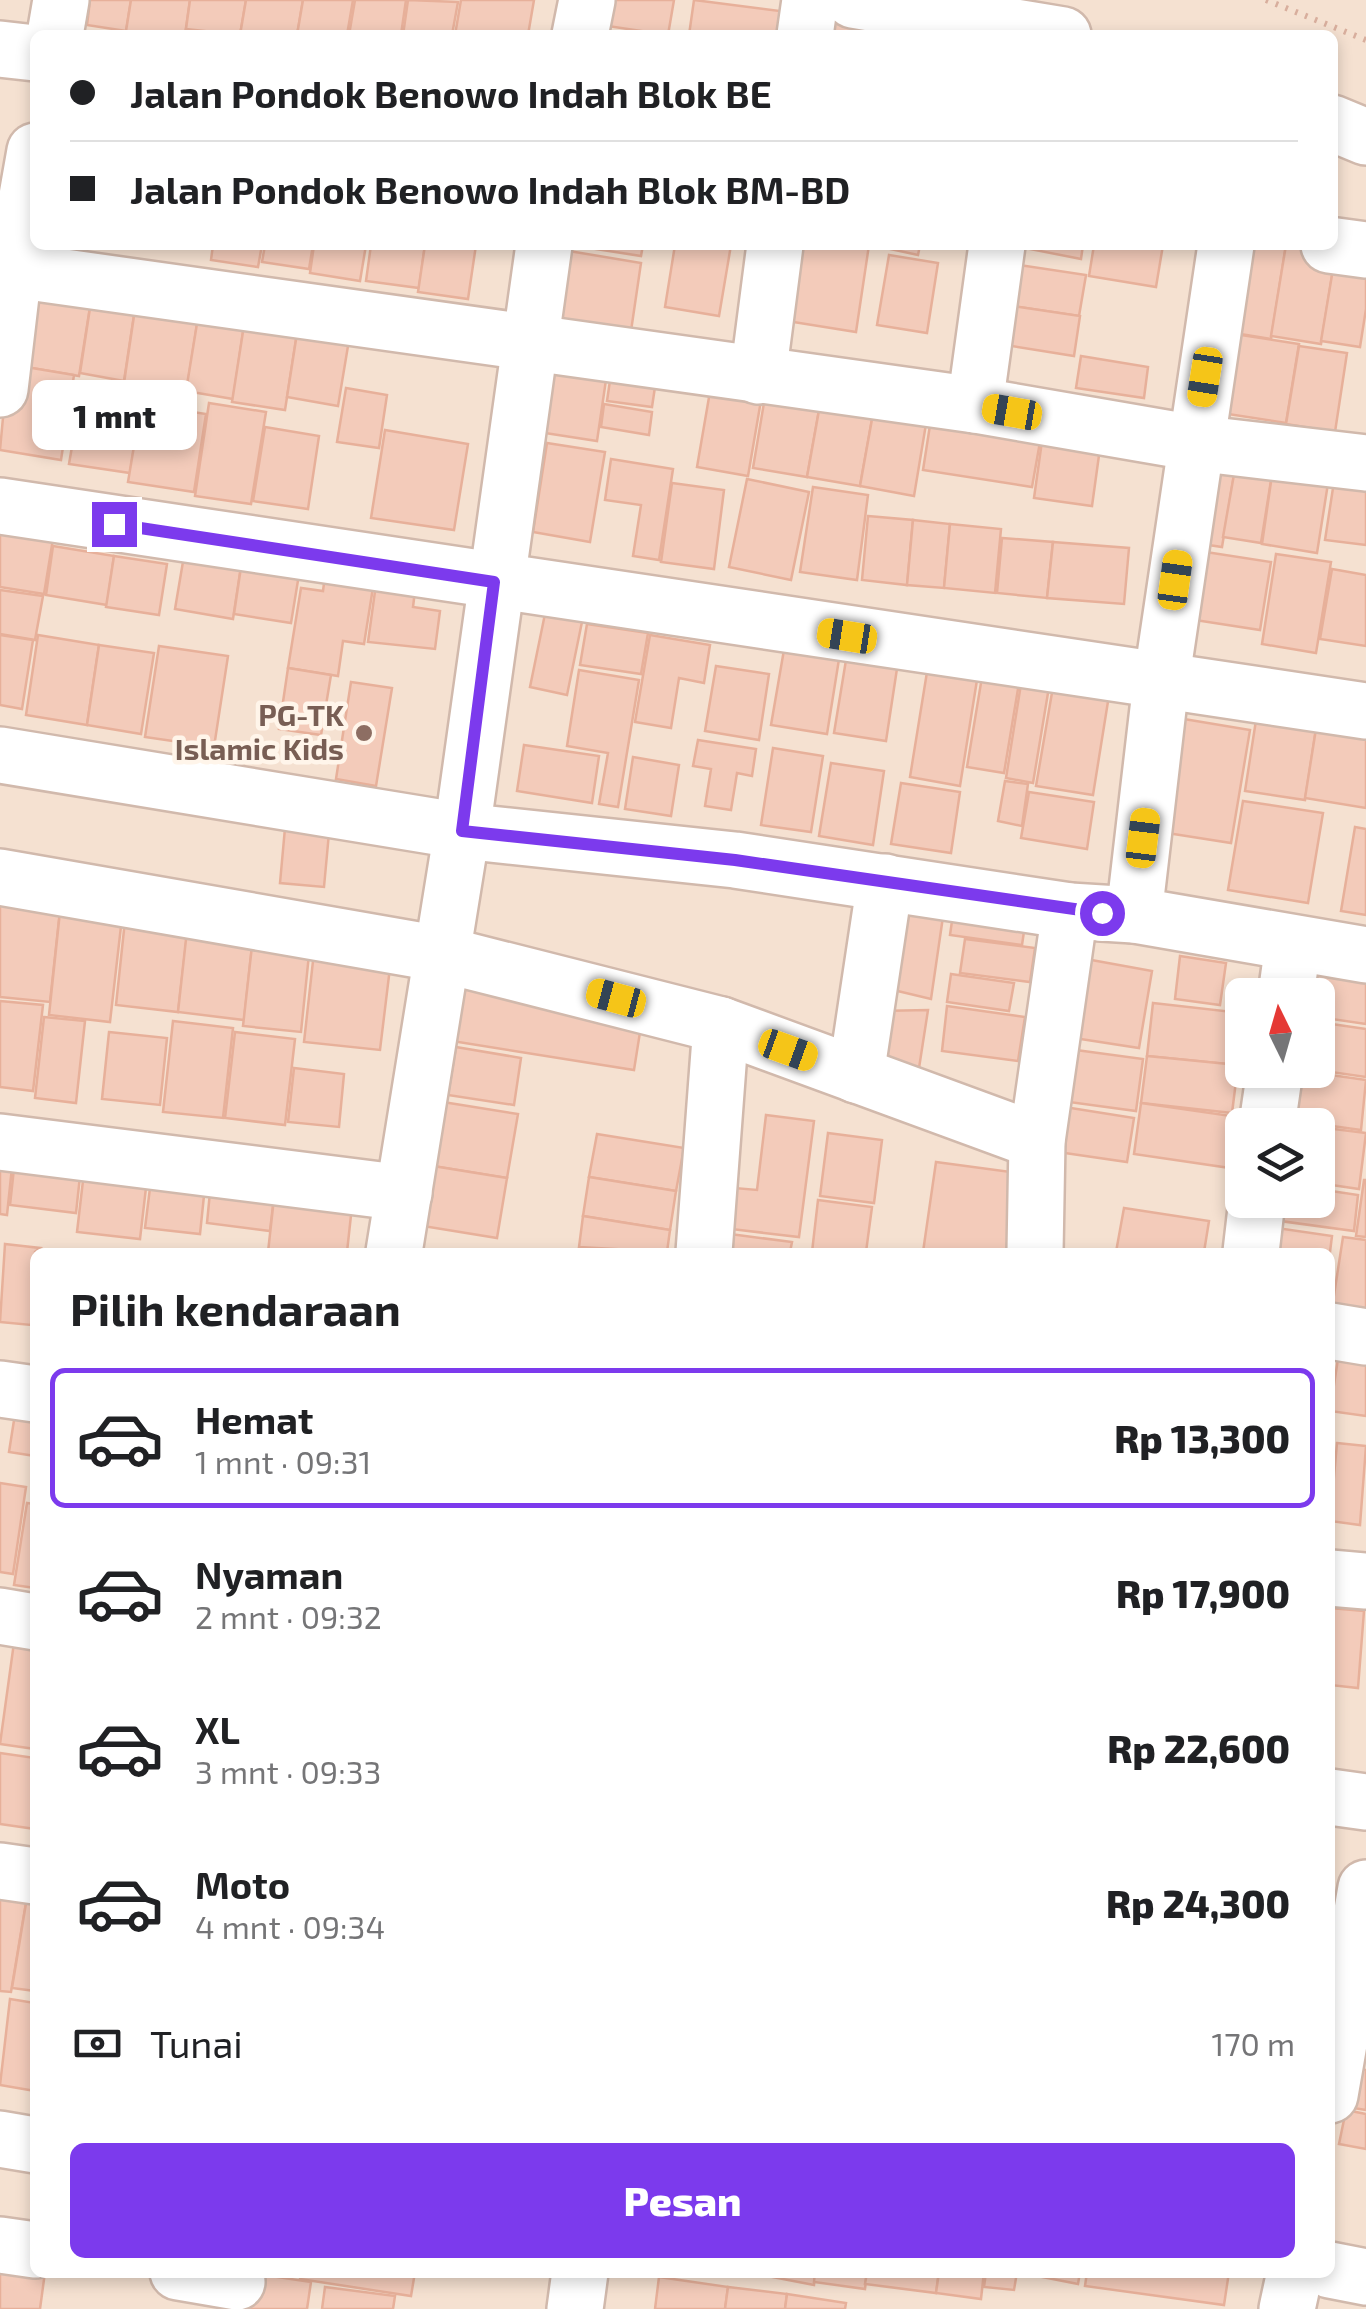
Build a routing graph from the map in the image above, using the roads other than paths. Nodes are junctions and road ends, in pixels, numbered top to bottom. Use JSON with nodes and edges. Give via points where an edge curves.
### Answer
{"nodes":[{"id":1,"x":61,"y":0,"type":"edge"},
{"id":2,"x":586,"y":0,"type":"edge"},
{"id":3,"x":810,"y":0,"type":"edge"},
{"id":4,"x":853,"y":0,"type":"edge"},
{"id":5,"x":56,"y":30,"type":"edge"},
{"id":6,"x":581,"y":30,"type":"edge"},
{"id":7,"x":806,"y":30,"type":"edge"},
{"id":8,"x":1021,"y":30,"type":"edge"},
{"id":9,"x":0,"y":49,"type":"edge"},
{"id":10,"x":30,"y":53,"type":"edge"},
{"id":11,"x":1338,"y":125,"type":"edge"},
{"id":12,"x":1366,"y":137,"type":"edge"},
{"id":13,"x":30,"y":172,"type":"edge"},
{"id":14,"x":1338,"y":246,"type":"edge"},
{"id":15,"x":543,"y":250,"type":"edge"},
{"id":16,"x":774,"y":250,"type":"edge"},
{"id":17,"x":996,"y":250,"type":"edge"},
{"id":18,"x":1225,"y":250,"type":"edge"},
{"id":19,"x":1366,"y":250,"type":"edge"},
{"id":20,"x":7,"y":269,"type":"edge"},
{"id":21,"x":529,"y":341,"type":"junction"},
{"id":22,"x":758,"y":376,"type":"junction"},
{"id":23,"x":0,"y":389,"type":"edge"},
{"id":24,"x":975,"y":405,"type":"junction"},
{"id":25,"x":1194,"y":443,"type":"junction"},
{"id":26,"x":1366,"y":463,"type":"edge"},
{"id":27,"x":0,"y":506,"type":"edge"},
{"id":28,"x":494,"y":582,"type":"junction"},
{"id":29,"x":1160,"y":684,"type":"junction"},
{"id":30,"x":1366,"y":711,"type":"edge"},
{"id":31,"x":0,"y":755,"type":"edge"},
{"id":32,"x":462,"y":831,"type":"junction"},
{"id":33,"x":0,"y":878,"type":"edge"},
{"id":34,"x":884,"y":882,"type":"junction"},
{"id":35,"x":1070,"y":911,"type":"junction"},
{"id":36,"x":1134,"y":915,"type":"junction"},
{"id":37,"x":441,"y":954,"type":"junction"},
{"id":38,"x":1366,"y":955,"type":"edge"},
{"id":39,"x":1289,"y":970,"type":"edge"},
{"id":40,"x":721,"y":1025,"type":"junction"},
{"id":41,"x":856,"y":1075,"type":"junction"},
{"id":42,"x":1037,"y":1141,"type":"junction"},
{"id":43,"x":0,"y":1142,"type":"edge"},
{"id":44,"x":404,"y":1192,"type":"junction"},
{"id":45,"x":1255,"y":1218,"type":"edge"},
{"id":46,"x":395,"y":1248,"type":"edge"},
{"id":47,"x":704,"y":1248,"type":"edge"},
{"id":48,"x":1035,"y":1248,"type":"edge"},
{"id":49,"x":1251,"y":1248,"type":"edge"},
{"id":50,"x":1335,"y":1332,"type":"edge"},
{"id":51,"x":1366,"y":1338,"type":"edge"},
{"id":52,"x":0,"y":1389,"type":"edge"},
{"id":53,"x":30,"y":1393,"type":"edge"},
{"id":54,"x":1335,"y":1578,"type":"edge"},
{"id":55,"x":1366,"y":1581,"type":"edge"},
{"id":56,"x":0,"y":1616,"type":"edge"},
{"id":57,"x":30,"y":1621,"type":"edge"},
{"id":58,"x":1335,"y":1798,"type":"edge"},
{"id":59,"x":1366,"y":1802,"type":"edge"},
{"id":60,"x":0,"y":1871,"type":"edge"},
{"id":61,"x":30,"y":1875,"type":"edge"},
{"id":62,"x":1366,"y":1888,"type":"edge"},
{"id":63,"x":1336,"y":2032,"type":"edge"},
{"id":64,"x":0,"y":2140,"type":"edge"},
{"id":65,"x":30,"y":2144,"type":"edge"},
{"id":66,"x":0,"y":2245,"type":"edge"},
{"id":67,"x":30,"y":2249,"type":"edge"},
{"id":68,"x":1335,"y":2271,"type":"edge"},
{"id":69,"x":1366,"y":2277,"type":"edge"},
{"id":70,"x":200,"y":2278,"type":"edge"},
{"id":71,"x":579,"y":2278,"type":"edge"},
{"id":72,"x":1293,"y":2278,"type":"edge"},
{"id":73,"x":236,"y":2288,"type":"edge"},
{"id":74,"x":575,"y":2309,"type":"edge"},
{"id":75,"x":1287,"y":2309,"type":"edge"}],
"edges":[{"from":1,"to":5,"type":"street"},
{"from":2,"to":6,"type":"street"},
{"from":3,"to":7,"type":"street"},
{"from":4,"to":8,"type":"street"},
{"from":9,"to":10,"type":"street"},
{"from":11,"to":12,"type":"street"},
{"from":13,"to":20,"type":"street"},
{"from":14,"to":19,"type":"street"},
{"from":15,"to":21,"type":"street"},
{"from":16,"to":22,"type":"street"},
{"from":17,"to":24,"type":"street"},
{"from":18,"to":25,"type":"street"},
{"from":20,"to":21,"type":"street"},
{"from":20,"to":23,"type":"street"},
{"from":21,"to":22,"type":"street"},
{"from":21,"to":28,"type":"street"},
{"from":22,"to":24,"type":"street"},
{"from":24,"to":25,"type":"street"},
{"from":25,"to":26,"type":"street"},
{"from":25,"to":29,"type":"street"},
{"from":27,"to":28,"type":"street"},
{"from":28,"to":29,"type":"street"},
{"from":28,"to":32,"type":"street"},
{"from":29,"to":30,"type":"street"},
{"from":29,"to":36,"type":"street"},
{"from":31,"to":32,"type":"street"},
{"from":32,"to":34,"type":"street"},
{"from":32,"to":37,"type":"street"},
{"from":33,"to":37,"type":"street"},
{"from":34,"to":35,"type":"street"},
{"from":34,"to":41,"type":"street"},
{"from":35,"to":36,"type":"street"},
{"from":35,"to":42,"type":"street"},
{"from":36,"to":39,"type":"street"},
{"from":37,"to":40,"type":"street"},
{"from":37,"to":44,"type":"street"},
{"from":38,"to":39,"type":"street"},
{"from":40,"to":41,"type":"street"},
{"from":40,"to":47,"type":"street"},
{"from":41,"to":42,"type":"street"},
{"from":42,"to":48,"type":"street"},
{"from":43,"to":44,"type":"street"},
{"from":44,"to":46,"type":"street"},
{"from":45,"to":49,"type":"street"},
{"from":50,"to":51,"type":"street"},
{"from":52,"to":53,"type":"street"},
{"from":54,"to":55,"type":"street"},
{"from":56,"to":57,"type":"street"},
{"from":58,"to":59,"type":"street"},
{"from":60,"to":61,"type":"street"},
{"from":62,"to":63,"type":"street"},
{"from":64,"to":65,"type":"street"},
{"from":66,"to":67,"type":"street"},
{"from":68,"to":69,"type":"street"},
{"from":70,"to":73,"type":"street"},
{"from":71,"to":74,"type":"street"},
{"from":72,"to":75,"type":"street"}]}
